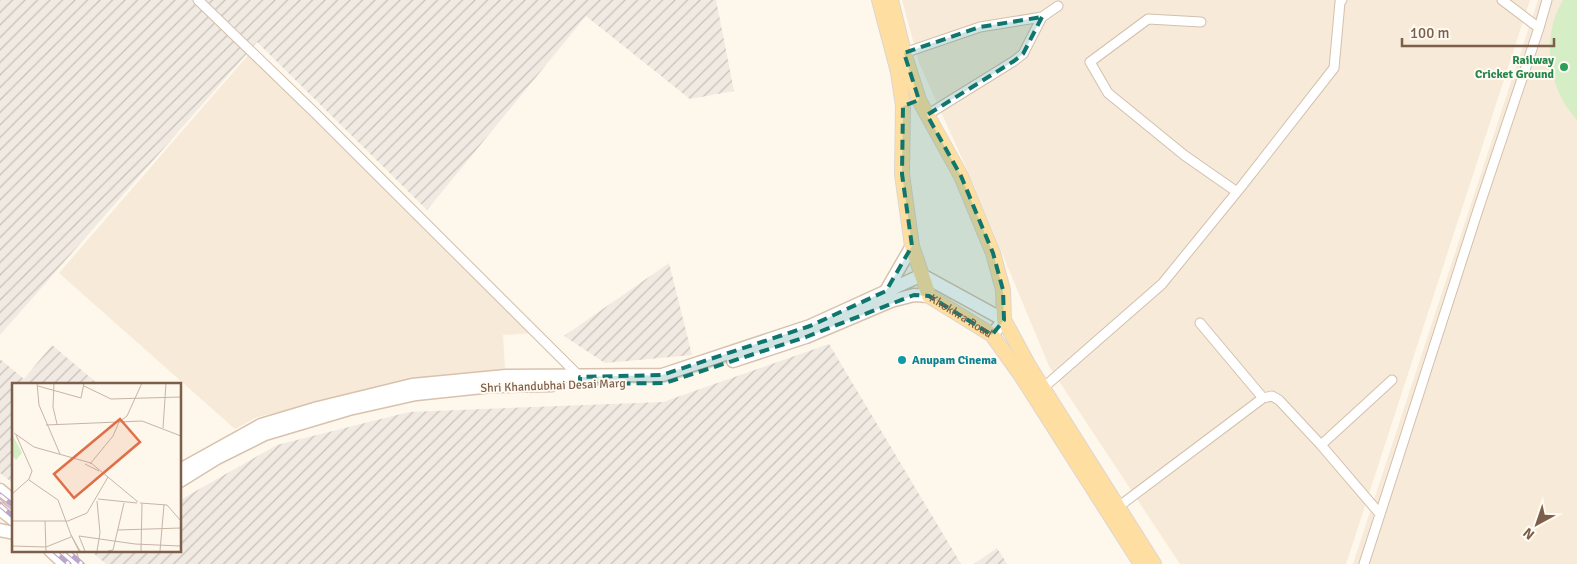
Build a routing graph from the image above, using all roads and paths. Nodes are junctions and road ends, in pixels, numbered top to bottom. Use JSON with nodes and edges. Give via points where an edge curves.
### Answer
{"nodes":[{"id":1,"x":198,"y":0,"type":"edge"},
{"id":2,"x":879,"y":0,"type":"edge"},
{"id":3,"x":891,"y":0,"type":"edge"},
{"id":4,"x":1342,"y":0,"type":"edge"},
{"id":5,"x":1502,"y":0,"type":"edge"},
{"id":6,"x":1547,"y":0,"type":"edge"},
{"id":7,"x":1059,"y":2,"type":"edge"},
{"id":8,"x":1042,"y":17,"type":"junction"},
{"id":9,"x":1202,"y":22,"type":"dead end"},
{"id":10,"x":1539,"y":28,"type":"junction"},
{"id":11,"x":904,"y":53,"type":"junction"},
{"id":12,"x":919,"y":100,"type":"junction"},
{"id":13,"x":903,"y":106,"type":"junction"},
{"id":14,"x":927,"y":115,"type":"junction"},
{"id":15,"x":1237,"y":192,"type":"junction"},
{"id":16,"x":912,"y":246,"type":"junction"},
{"id":17,"x":922,"y":275,"type":"junction"},
{"id":18,"x":886,"y":291,"type":"junction"},
{"id":19,"x":929,"y":296,"type":"junction"},
{"id":20,"x":1004,"y":320,"type":"junction"},
{"id":21,"x":1200,"y":323,"type":"dead end"},
{"id":22,"x":992,"y":335,"type":"junction"},
{"id":23,"x":580,"y":380,"type":"junction"},
{"id":24,"x":1392,"y":380,"type":"dead end"},
{"id":25,"x":1043,"y":388,"type":"junction"},
{"id":26,"x":1263,"y":398,"type":"junction"},
{"id":27,"x":1321,"y":445,"type":"junction"},
{"id":28,"x":181,"y":469,"type":"edge"},
{"id":29,"x":181,"y":480,"type":"edge"},
{"id":30,"x":0,"y":490,"type":"edge"},
{"id":31,"x":12,"y":500,"type":"edge"},
{"id":32,"x":1118,"y":507,"type":"junction"},
{"id":33,"x":0,"y":509,"type":"edge"},
{"id":34,"x":1380,"y":514,"type":"junction"},
{"id":35,"x":12,"y":518,"type":"edge"},
{"id":36,"x":52,"y":552,"type":"edge"},
{"id":37,"x":66,"y":564,"type":"edge"},
{"id":38,"x":1141,"y":564,"type":"edge"},
{"id":39,"x":1154,"y":564,"type":"edge"},
{"id":40,"x":1364,"y":564,"type":"edge"}],
"edges":[{"from":1,"to":23,"type":"street"},
{"from":2,"to":13,"type":"main road","name":"Khokhra Road","via":[[898,72]]},
{"from":3,"to":11,"type":"main road","name":"Khokhra Road"},
{"from":4,"to":15,"type":"street","via":[[1334,68]]},
{"from":5,"to":10,"type":"street"},
{"from":6,"to":10,"type":"street"},
{"from":7,"to":8,"type":"street"},
{"from":8,"to":11,"type":"street","via":[[980,27]]},
{"from":8,"to":14,"type":"street","via":[[1023,54]]},
{"from":9,"to":15,"type":"street","via":[[1148,20],[1090,62],[1108,93],[1184,155]]},
{"from":10,"to":34,"type":"street"},
{"from":11,"to":12,"type":"main road","name":"Khokhra Road"},
{"from":12,"to":13,"type":"main road"},
{"from":12,"to":14,"type":"main road","name":"Khokhra Road"},
{"from":13,"to":16,"type":"main road","name":"Khokhra Road","via":[[902,174]]},
{"from":14,"to":20,"type":"main road","name":"Khokhra Road","via":[[960,176],[994,253],[1003,290]]},
{"from":15,"to":25,"type":"street","via":[[1162,284]]},
{"from":16,"to":17,"type":"main road","name":"Khokhra Road"},
{"from":16,"to":18,"type":"main road"},
{"from":17,"to":18,"type":"main road","name":"Shri Khandubhai Desai Marg"},
{"from":17,"to":19,"type":"main road","name":"Khokhra Road"},
{"from":17,"to":20,"type":"main road"},
{"from":18,"to":23,"type":"main road","name":"Shri Khandubhai Desai Marg","via":[[810,326],[662,375]]},
{"from":19,"to":22,"type":"main road","name":"Khokhra Road"},
{"from":19,"to":23,"type":"main road","name":"Shri Khandubhai Desai Marg","via":[[914,295],[891,301],[806,337],[665,383]]},
{"from":20,"to":22,"type":"main road"},
{"from":20,"to":25,"type":"main road","name":"Khokhra Road"},
{"from":21,"to":26,"type":"street"},
{"from":22,"to":38,"type":"main road","name":"Khokhra Road"},
{"from":23,"to":28,"type":"main road","name":"Shri Khandubhai Desai Marg","via":[[506,376],[403,387],[261,425]]},
{"from":23,"to":29,"type":"main road","name":"Shri Khandubhai Desai Marg","via":[[416,394],[349,409],[265,434]]},
{"from":24,"to":27,"type":"street"},
{"from":25,"to":32,"type":"main road","name":"Khokhra Road"},
{"from":26,"to":27,"type":"street","via":[[1272,396],[1279,400]]},
{"from":26,"to":32,"type":"street"},
{"from":27,"to":34,"type":"street"},
{"from":30,"to":31,"type":"main road"},
{"from":32,"to":39,"type":"main road","name":"Khokhra Road"},
{"from":33,"to":35,"type":"main road"},
{"from":34,"to":40,"type":"street"},
{"from":36,"to":37,"type":"main road"}]}
